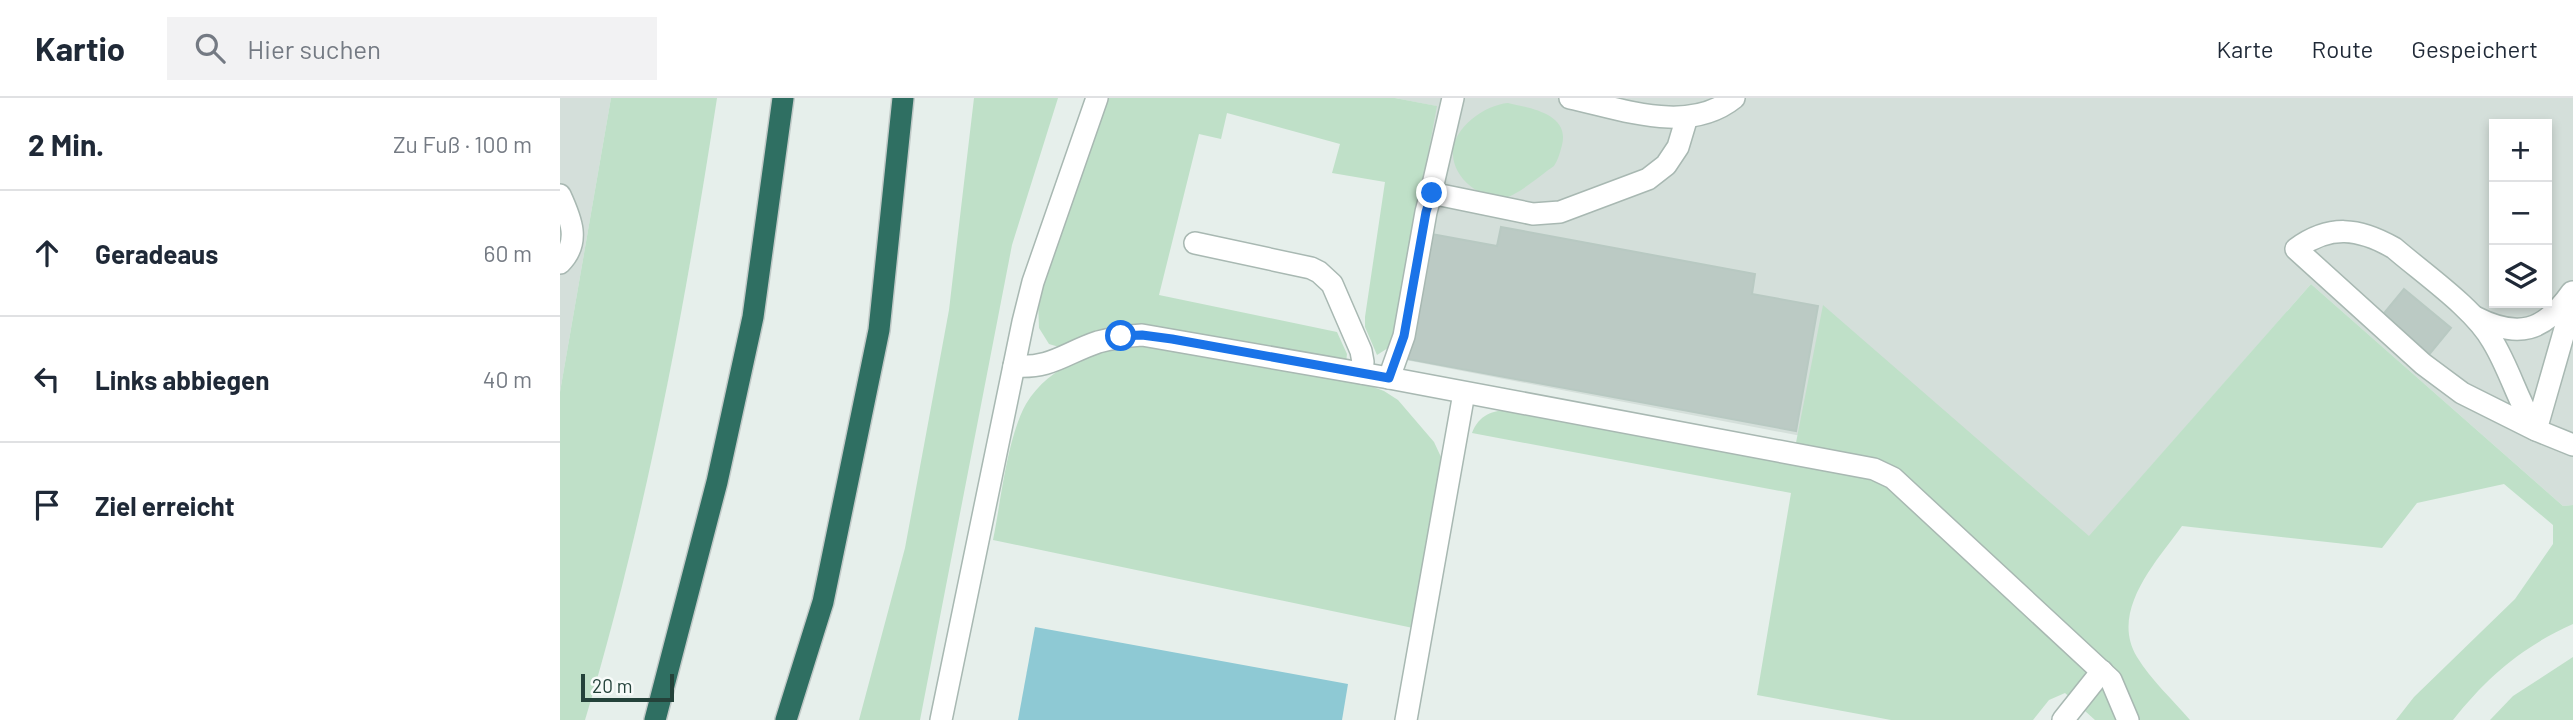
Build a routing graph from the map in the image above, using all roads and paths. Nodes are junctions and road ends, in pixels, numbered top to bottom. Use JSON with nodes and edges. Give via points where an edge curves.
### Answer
{"nodes":[{"id":1,"x":783,"y":98,"type":"edge"},
{"id":2,"x":902,"y":98,"type":"edge"},
{"id":3,"x":1097,"y":98,"type":"edge"},
{"id":4,"x":1453,"y":98,"type":"edge"},
{"id":5,"x":1570,"y":98,"type":"edge"},
{"id":6,"x":1734,"y":98,"type":"edge"},
{"id":7,"x":1687,"y":117,"type":"junction"},
{"id":8,"x":1432,"y":193,"type":"junction"},
{"id":9,"x":560,"y":195,"type":"edge"},
{"id":10,"x":1195,"y":243,"type":"dead end"},
{"id":11,"x":560,"y":263,"type":"edge"},
{"id":12,"x":2573,"y":290,"type":"edge"},
{"id":13,"x":2573,"y":301,"type":"edge"},
{"id":14,"x":2473,"y":317,"type":"junction"},
{"id":15,"x":1014,"y":366,"type":"junction"},
{"id":16,"x":1362,"y":373,"type":"junction"},
{"id":17,"x":1389,"y":378,"type":"junction"},
{"id":18,"x":1464,"y":393,"type":"junction"},
{"id":19,"x":2536,"y":430,"type":"junction"},
{"id":20,"x":2573,"y":445,"type":"edge"},
{"id":21,"x":2102,"y":671,"type":"junction"},
{"id":22,"x":655,"y":720,"type":"edge"},
{"id":23,"x":786,"y":720,"type":"edge"},
{"id":24,"x":941,"y":720,"type":"edge"},
{"id":25,"x":1406,"y":720,"type":"edge"},
{"id":26,"x":2063,"y":720,"type":"edge"},
{"id":27,"x":2128,"y":720,"type":"edge"}],
"edges":[{"from":1,"to":22,"type":"highway","via":[[752,317],[717,482]]},
{"from":2,"to":23,"type":"highway","via":[[879,330],[822,601]]},
{"from":3,"to":15,"type":"lane","via":[[1033,282]]},
{"from":4,"to":8,"type":"lane"},
{"from":5,"to":7,"type":"lane","via":[[1644,114]]},
{"from":6,"to":7,"type":"lane","via":[[1708,113]]},
{"from":7,"to":8,"type":"lane","via":[[1678,147],[1666,165],[1648,179],[1560,212],[1533,214]]},
{"from":8,"to":17,"type":"lane","via":[[1404,336]]},
{"from":9,"to":11,"type":"lane","via":[[573,223],[569,254]]},
{"from":10,"to":16,"type":"lane","via":[[1311,268],[1327,277],[1361,351]]},
{"from":12,"to":14,"type":"lane","via":[[2561,308],[2531,329],[2494,327]]},
{"from":13,"to":19,"type":"lane"},
{"from":14,"to":19,"type":"lane","via":[[2493,341]]},
{"from":14,"to":19,"type":"lane","via":[[2380,240],[2328,232],[2296,248],[2452,386]]},
{"from":15,"to":16,"type":"lane","via":[[1052,363],[1096,343],[1142,335]]},
{"from":15,"to":24,"type":"lane"},
{"from":16,"to":17,"type":"lane"},
{"from":17,"to":18,"type":"lane"},
{"from":18,"to":21,"type":"lane","via":[[1874,469],[1893,478]]},
{"from":18,"to":25,"type":"lane"},
{"from":19,"to":20,"type":"lane"},
{"from":21,"to":26,"type":"lane"},
{"from":21,"to":27,"type":"lane","via":[[2111,680]]}]}
